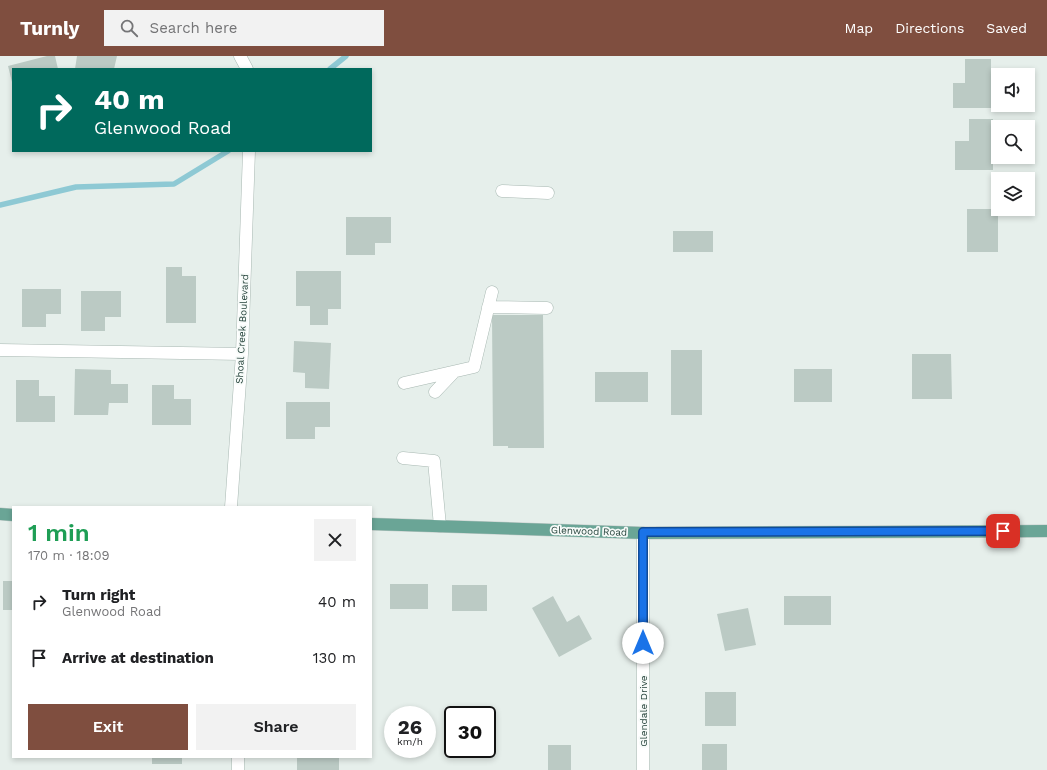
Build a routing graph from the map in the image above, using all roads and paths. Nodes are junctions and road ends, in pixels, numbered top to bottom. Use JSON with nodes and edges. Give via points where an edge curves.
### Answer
{"nodes":[{"id":1,"x":240,"y":56,"type":"edge"},
{"id":2,"x":246,"y":68,"type":"edge"},
{"id":3,"x":249,"y":152,"type":"edge"},
{"id":4,"x":502,"y":191,"type":"dead end"},
{"id":5,"x":548,"y":193,"type":"dead end"},
{"id":6,"x":492,"y":292,"type":"dead end"},
{"id":7,"x":488,"y":307,"type":"junction"},
{"id":8,"x":547,"y":308,"type":"dead end"},
{"id":9,"x":0,"y":350,"type":"edge"},
{"id":10,"x":242,"y":354,"type":"junction"},
{"id":11,"x":453,"y":373,"type":"junction"},
{"id":12,"x":404,"y":383,"type":"dead end"},
{"id":13,"x":435,"y":392,"type":"dead end"},
{"id":14,"x":403,"y":458,"type":"dead end"},
{"id":15,"x":231,"y":506,"type":"edge"},
{"id":16,"x":0,"y":514,"type":"edge"},
{"id":17,"x":12,"y":515,"type":"edge"},
{"id":18,"x":372,"y":524,"type":"edge"},
{"id":19,"x":440,"y":526,"type":"junction"},
{"id":20,"x":1047,"y":531,"type":"edge"},
{"id":21,"x":643,"y":532,"type":"junction"},
{"id":22,"x":238,"y":758,"type":"edge"},
{"id":23,"x":238,"y":770,"type":"edge"},
{"id":24,"x":644,"y":770,"type":"edge"}],
"edges":[{"from":1,"to":2,"type":"street"},
{"from":3,"to":10,"type":"street","name":"Shoal Creek Boulevard"},
{"from":4,"to":5,"type":"street"},
{"from":6,"to":7,"type":"street"},
{"from":7,"to":8,"type":"street"},
{"from":7,"to":11,"type":"street","via":[[474,367]]},
{"from":9,"to":10,"type":"street"},
{"from":10,"to":15,"type":"street","name":"Shoal Creek Boulevard"},
{"from":11,"to":12,"type":"street"},
{"from":11,"to":13,"type":"street"},
{"from":14,"to":19,"type":"street","via":[[434,461]]},
{"from":16,"to":17,"type":"main road"},
{"from":18,"to":19,"type":"main road","name":"Glenwood Road"},
{"from":19,"to":21,"type":"main road","name":"Glenwood Road"},
{"from":20,"to":21,"type":"main road","name":"Glenwood Road"},
{"from":21,"to":24,"type":"street","name":"Glendale Drive"},
{"from":22,"to":23,"type":"street"}]}
